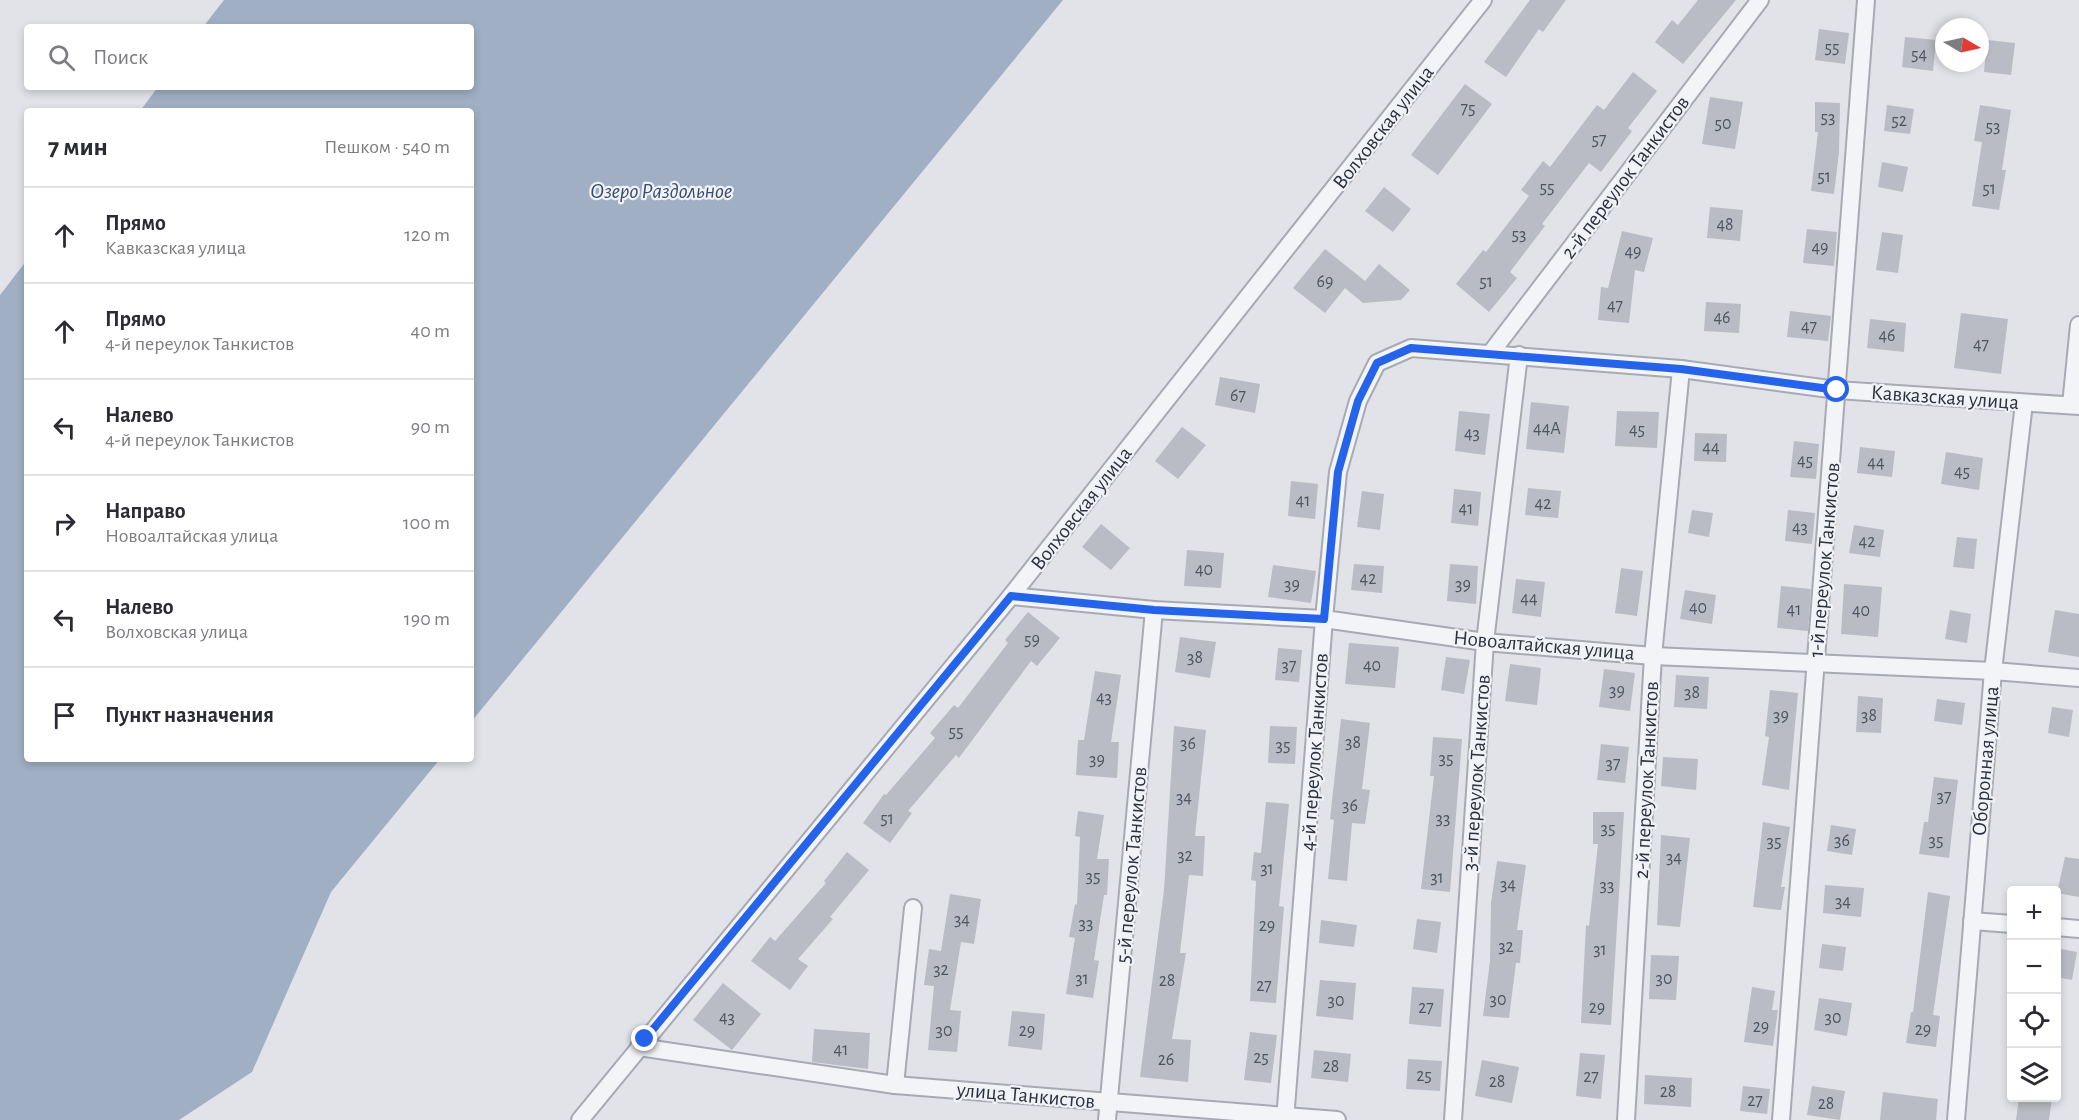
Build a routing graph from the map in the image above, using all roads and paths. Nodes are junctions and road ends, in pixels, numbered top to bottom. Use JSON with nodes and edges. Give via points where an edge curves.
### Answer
{"nodes":[{"id":1,"x":1483,"y":0,"type":"edge"},
{"id":2,"x":1760,"y":0,"type":"edge"},
{"id":3,"x":1866,"y":0,"type":"edge"},
{"id":4,"x":2079,"y":325,"type":"edge"},
{"id":5,"x":1490,"y":354,"type":"junction"},
{"id":6,"x":1519,"y":355,"type":"junction"},
{"id":7,"x":1681,"y":369,"type":"junction"},
{"id":8,"x":1837,"y":390,"type":"junction"},
{"id":9,"x":2024,"y":403,"type":"junction"},
{"id":10,"x":2075,"y":405,"type":"edge"},
{"id":11,"x":1011,"y":596,"type":"junction"},
{"id":12,"x":1154,"y":610,"type":"junction"},
{"id":13,"x":1324,"y":619,"type":"junction"},
{"id":14,"x":1485,"y":642,"type":"junction"},
{"id":15,"x":1653,"y":656,"type":"junction"},
{"id":16,"x":1816,"y":663,"type":"junction"},
{"id":17,"x":1993,"y":671,"type":"junction"},
{"id":18,"x":2079,"y":678,"type":"edge"},
{"id":19,"x":913,"y":908,"type":"dead end"},
{"id":20,"x":1972,"y":921,"type":"junction"},
{"id":21,"x":2007,"y":924,"type":"edge"},
{"id":22,"x":2061,"y":927,"type":"edge"},
{"id":23,"x":2079,"y":929,"type":"edge"},
{"id":24,"x":639,"y":1047,"type":"junction"},
{"id":25,"x":895,"y":1084,"type":"junction"},
{"id":26,"x":1109,"y":1102,"type":"junction"},
{"id":27,"x":1285,"y":1118,"type":"edge"},
{"id":28,"x":580,"y":1120,"type":"edge"},
{"id":29,"x":1107,"y":1120,"type":"edge"},
{"id":30,"x":1337,"y":1120,"type":"edge"},
{"id":31,"x":1453,"y":1120,"type":"edge"},
{"id":32,"x":1626,"y":1120,"type":"edge"},
{"id":33,"x":1781,"y":1120,"type":"edge"},
{"id":34,"x":1956,"y":1120,"type":"edge"}],
"edges":[{"from":1,"to":11,"type":"street","name":"Волховская улица"},
{"from":2,"to":5,"type":"street","name":"2-й переулок Танкистов"},
{"from":3,"to":8,"type":"street","name":"1-й переулок Танкистов"},
{"from":4,"to":10,"type":"street"},
{"from":5,"to":6,"type":"street","name":"Кавказская улица"},
{"from":5,"to":13,"type":"street","name":"4-й переулок Танкистов","via":[[1411,348],[1377,363],[1358,401],[1338,472]]},
{"from":6,"to":7,"type":"street","name":"Кавказская улица"},
{"from":6,"to":14,"type":"street","name":"3-й переулок Танкистов"},
{"from":7,"to":8,"type":"street","name":"Кавказская улица"},
{"from":7,"to":15,"type":"street","name":"2-й переулок Танкистов"},
{"from":8,"to":9,"type":"street","name":"Кавказская улица"},
{"from":8,"to":16,"type":"street","name":"1-й переулок Танкистов"},
{"from":9,"to":10,"type":"street","name":"Кавказская улица"},
{"from":9,"to":17,"type":"street","name":"Оборонная улица"},
{"from":11,"to":12,"type":"street","name":"Новоалтайская улица"},
{"from":11,"to":24,"type":"street","name":"Волховская улица"},
{"from":12,"to":13,"type":"street","name":"Новоалтайская улица"},
{"from":12,"to":26,"type":"street","name":"5-й переулок Танкистов"},
{"from":13,"to":14,"type":"street","name":"Новоалтайская улица"},
{"from":13,"to":27,"type":"street","name":"4-й переулок Танкистов"},
{"from":14,"to":15,"type":"street","name":"Новоалтайская улица"},
{"from":14,"to":31,"type":"street","name":"3-й переулок Танкистов"},
{"from":15,"to":16,"type":"street","name":"Новоалтайская улица"},
{"from":15,"to":32,"type":"street","name":"2-й переулок Танкистов"},
{"from":16,"to":17,"type":"street","name":"Новоалтайская улица"},
{"from":16,"to":33,"type":"street","name":"1-й переулок Танкистов"},
{"from":17,"to":18,"type":"street","name":"Новоалтайская улица"},
{"from":17,"to":20,"type":"street","name":"Оборонная улица"},
{"from":19,"to":25,"type":"street"},
{"from":20,"to":21,"type":"street"},
{"from":20,"to":34,"type":"street","name":"Оборонная улица"},
{"from":22,"to":23,"type":"street"},
{"from":24,"to":25,"type":"street","name":"улица Танкистов"},
{"from":24,"to":28,"type":"street","name":"Волховская улица"},
{"from":25,"to":26,"type":"street","name":"улица Танкистов"},
{"from":26,"to":27,"type":"street","name":"улица Танкистов"},
{"from":26,"to":29,"type":"street","name":"5-й переулок Танкистов"},
{"from":27,"to":30,"type":"street","name":"улица Танкистов"}]}
